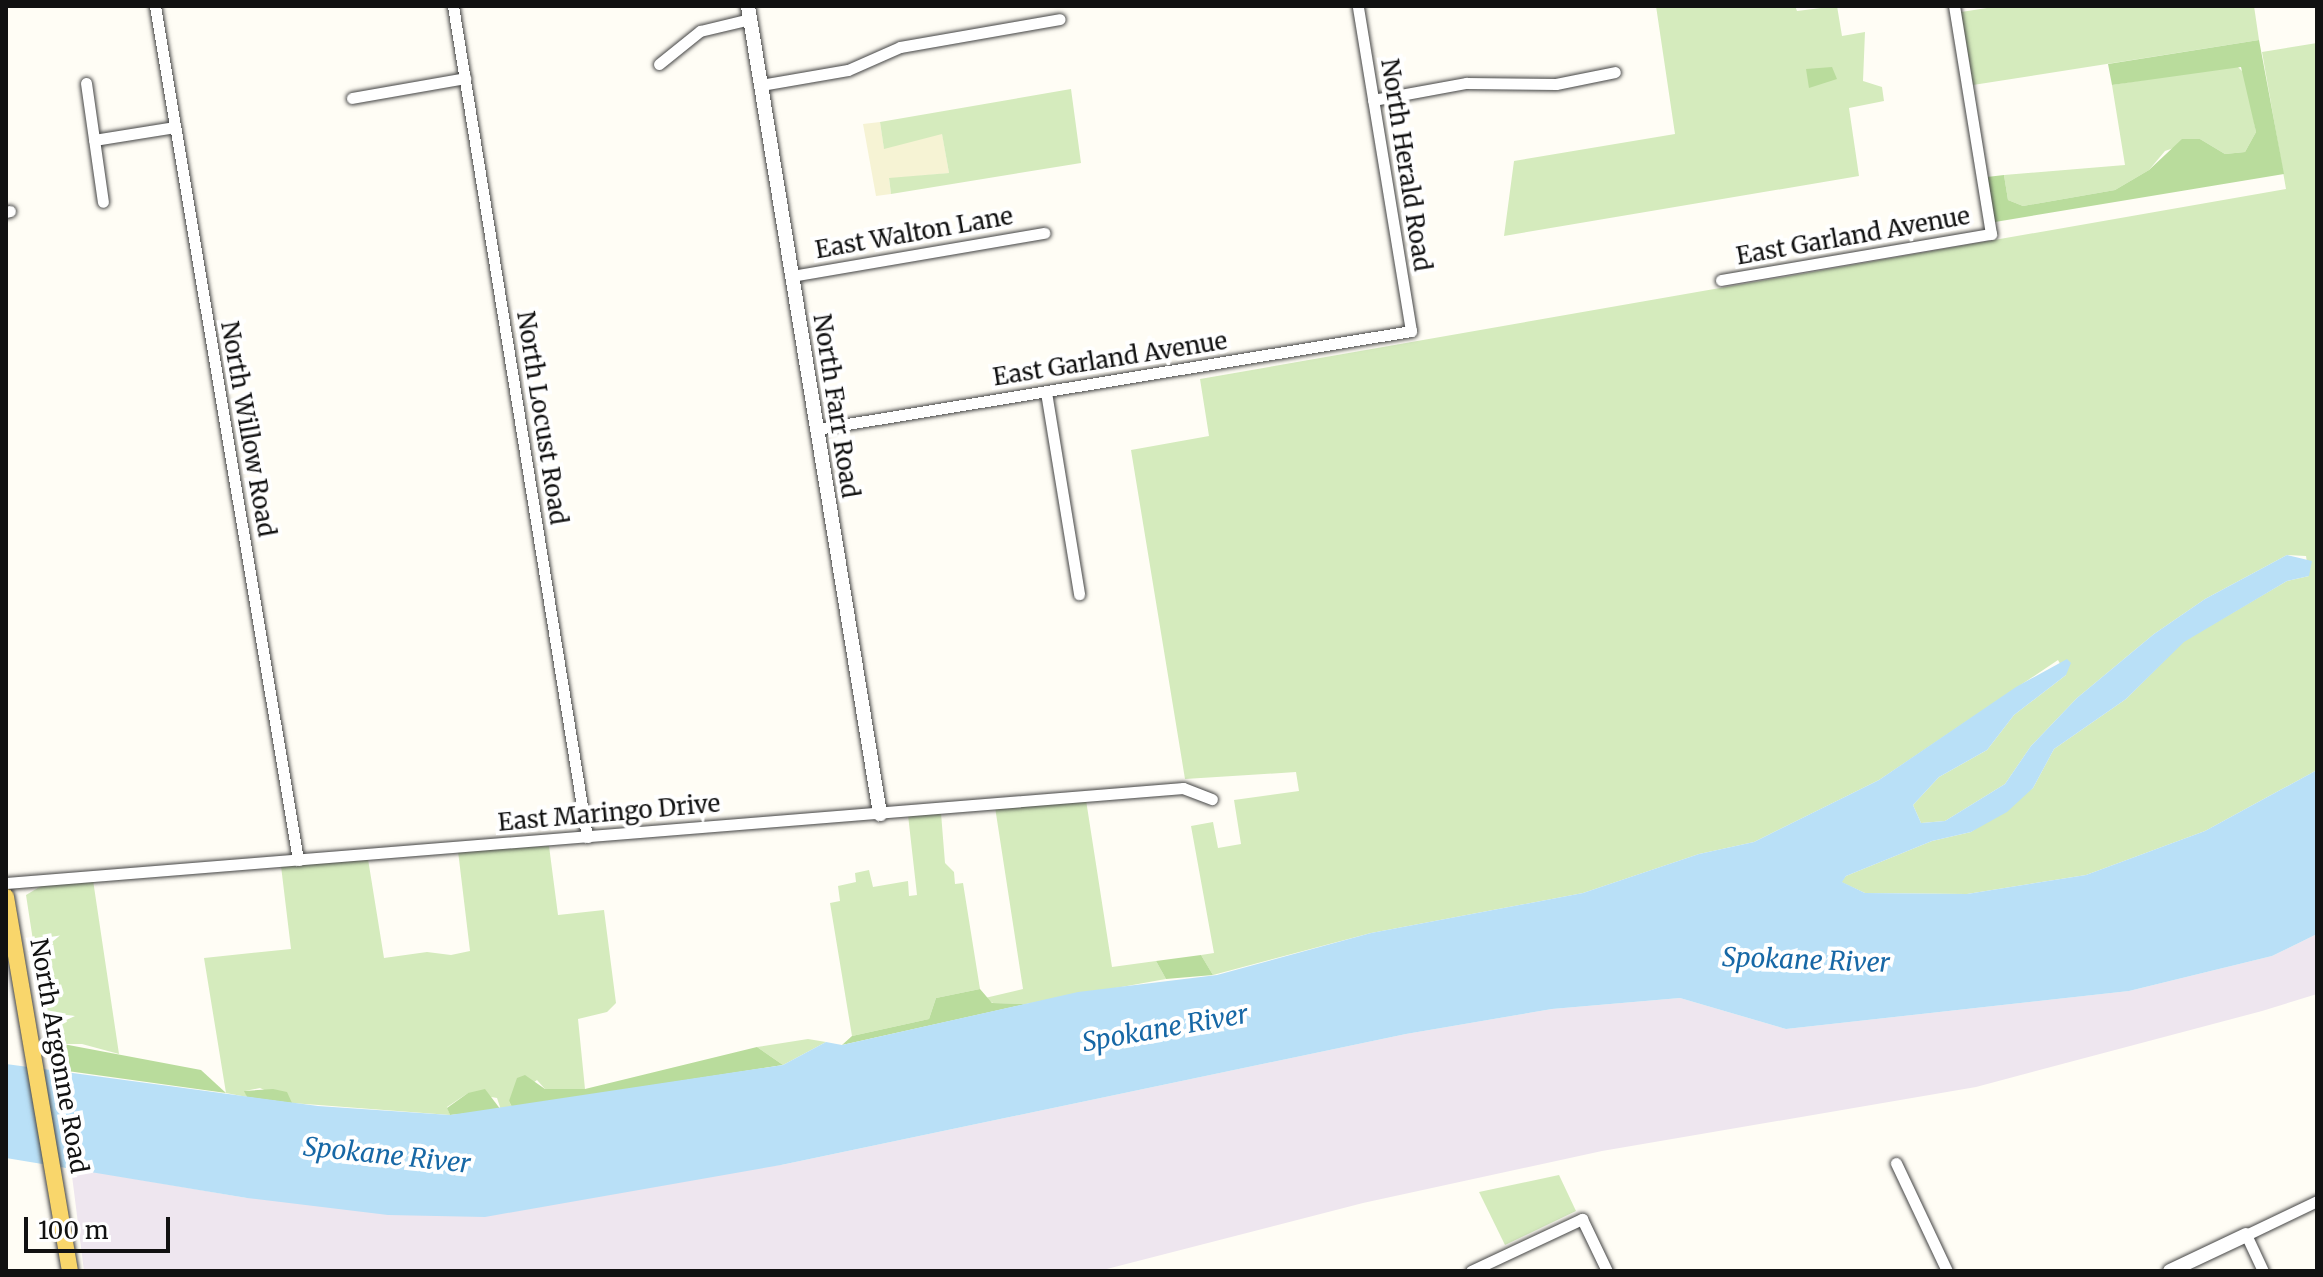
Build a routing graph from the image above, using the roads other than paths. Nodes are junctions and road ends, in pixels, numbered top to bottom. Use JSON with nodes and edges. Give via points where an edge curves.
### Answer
{"nodes":[{"id":1,"x":155,"y":6,"type":"edge"},
{"id":2,"x":453,"y":6,"type":"edge"},
{"id":3,"x":1358,"y":6,"type":"edge"},
{"id":4,"x":1954,"y":6,"type":"edge"},
{"id":5,"x":749,"y":12,"type":"edge"},
{"id":6,"x":1060,"y":19,"type":"dead end"},
{"id":7,"x":659,"y":64,"type":"dead end"},
{"id":8,"x":1615,"y":72,"type":"dead end"},
{"id":9,"x":465,"y":78,"type":"junction"},
{"id":10,"x":86,"y":83,"type":"dead end"},
{"id":11,"x":761,"y":85,"type":"junction"},
{"id":12,"x":352,"y":98,"type":"dead end"},
{"id":13,"x":1373,"y":100,"type":"junction"},
{"id":14,"x":175,"y":127,"type":"junction"},
{"id":15,"x":94,"y":140,"type":"junction"},
{"id":16,"x":103,"y":202,"type":"dead end"},
{"id":17,"x":1044,"y":233,"type":"dead end"},
{"id":18,"x":792,"y":276,"type":"junction"},
{"id":19,"x":1721,"y":280,"type":"dead end"},
{"id":20,"x":1411,"y":331,"type":"joint"},
{"id":21,"x":1046,"y":392,"type":"junction"},
{"id":22,"x":817,"y":429,"type":"junction"},
{"id":23,"x":1079,"y":594,"type":"dead end"},
{"id":24,"x":1212,"y":799,"type":"dead end"},
{"id":25,"x":880,"y":814,"type":"junction"},
{"id":26,"x":587,"y":837,"type":"junction"},
{"id":27,"x":298,"y":860,"type":"junction"},
{"id":28,"x":6,"y":883,"type":"edge"},
{"id":29,"x":6,"y":897,"type":"edge"},
{"id":30,"x":1896,"y":1163,"type":"dead end"},
{"id":31,"x":2317,"y":1201,"type":"edge"},
{"id":32,"x":2246,"y":1235,"type":"junction"},
{"id":33,"x":70,"y":1271,"type":"edge"},
{"id":34,"x":1471,"y":1271,"type":"edge"},
{"id":35,"x":1607,"y":1271,"type":"edge"},
{"id":36,"x":1947,"y":1271,"type":"edge"},
{"id":37,"x":2170,"y":1271,"type":"edge"},
{"id":38,"x":2263,"y":1271,"type":"edge"}],
"edges":[{"from":1,"to":14,"type":"street","name":"North Willow Road"},
{"from":2,"to":9,"type":"street","name":"North Locust Road"},
{"from":3,"to":13,"type":"street","name":"North Herald Road"},
{"from":4,"to":19,"type":"street","name":"East Garland Avenue","via":[[1991,234]]},
{"from":5,"to":7,"type":"street","via":[[700,31]]},
{"from":5,"to":11,"type":"street","name":"North Farr Road"},
{"from":6,"to":11,"type":"street","via":[[900,47],[848,70]]},
{"from":8,"to":13,"type":"street","via":[[1556,84],[1466,83]]},
{"from":9,"to":12,"type":"street"},
{"from":9,"to":26,"type":"street","name":"North Locust Road"},
{"from":10,"to":15,"type":"street"},
{"from":11,"to":18,"type":"street","name":"North Farr Road"},
{"from":13,"to":20,"type":"street","name":"North Herald Road"},
{"from":14,"to":15,"type":"street"},
{"from":14,"to":27,"type":"street","name":"North Willow Road"},
{"from":15,"to":16,"type":"street"},
{"from":17,"to":18,"type":"street","name":"East Walton Lane"},
{"from":18,"to":22,"type":"street","name":"North Farr Road"},
{"from":20,"to":21,"type":"street","name":"East Garland Avenue"},
{"from":21,"to":22,"type":"street","name":"East Garland Avenue"},
{"from":21,"to":23,"type":"street"},
{"from":22,"to":25,"type":"street","name":"North Farr Road"},
{"from":24,"to":25,"type":"street","name":"East Maringo Drive","via":[[1183,788]]},
{"from":25,"to":26,"type":"street","name":"East Maringo Drive"},
{"from":26,"to":27,"type":"street","name":"East Maringo Drive"},
{"from":27,"to":28,"type":"street","name":"East Maringo Drive"},
{"from":29,"to":33,"type":"main road","name":"North Argonne Road"},
{"from":30,"to":36,"type":"street"},
{"from":31,"to":32,"type":"street"},
{"from":32,"to":37,"type":"street"},
{"from":32,"to":38,"type":"street"},
{"from":34,"to":35,"type":"street","via":[[1582,1219]]}]}
